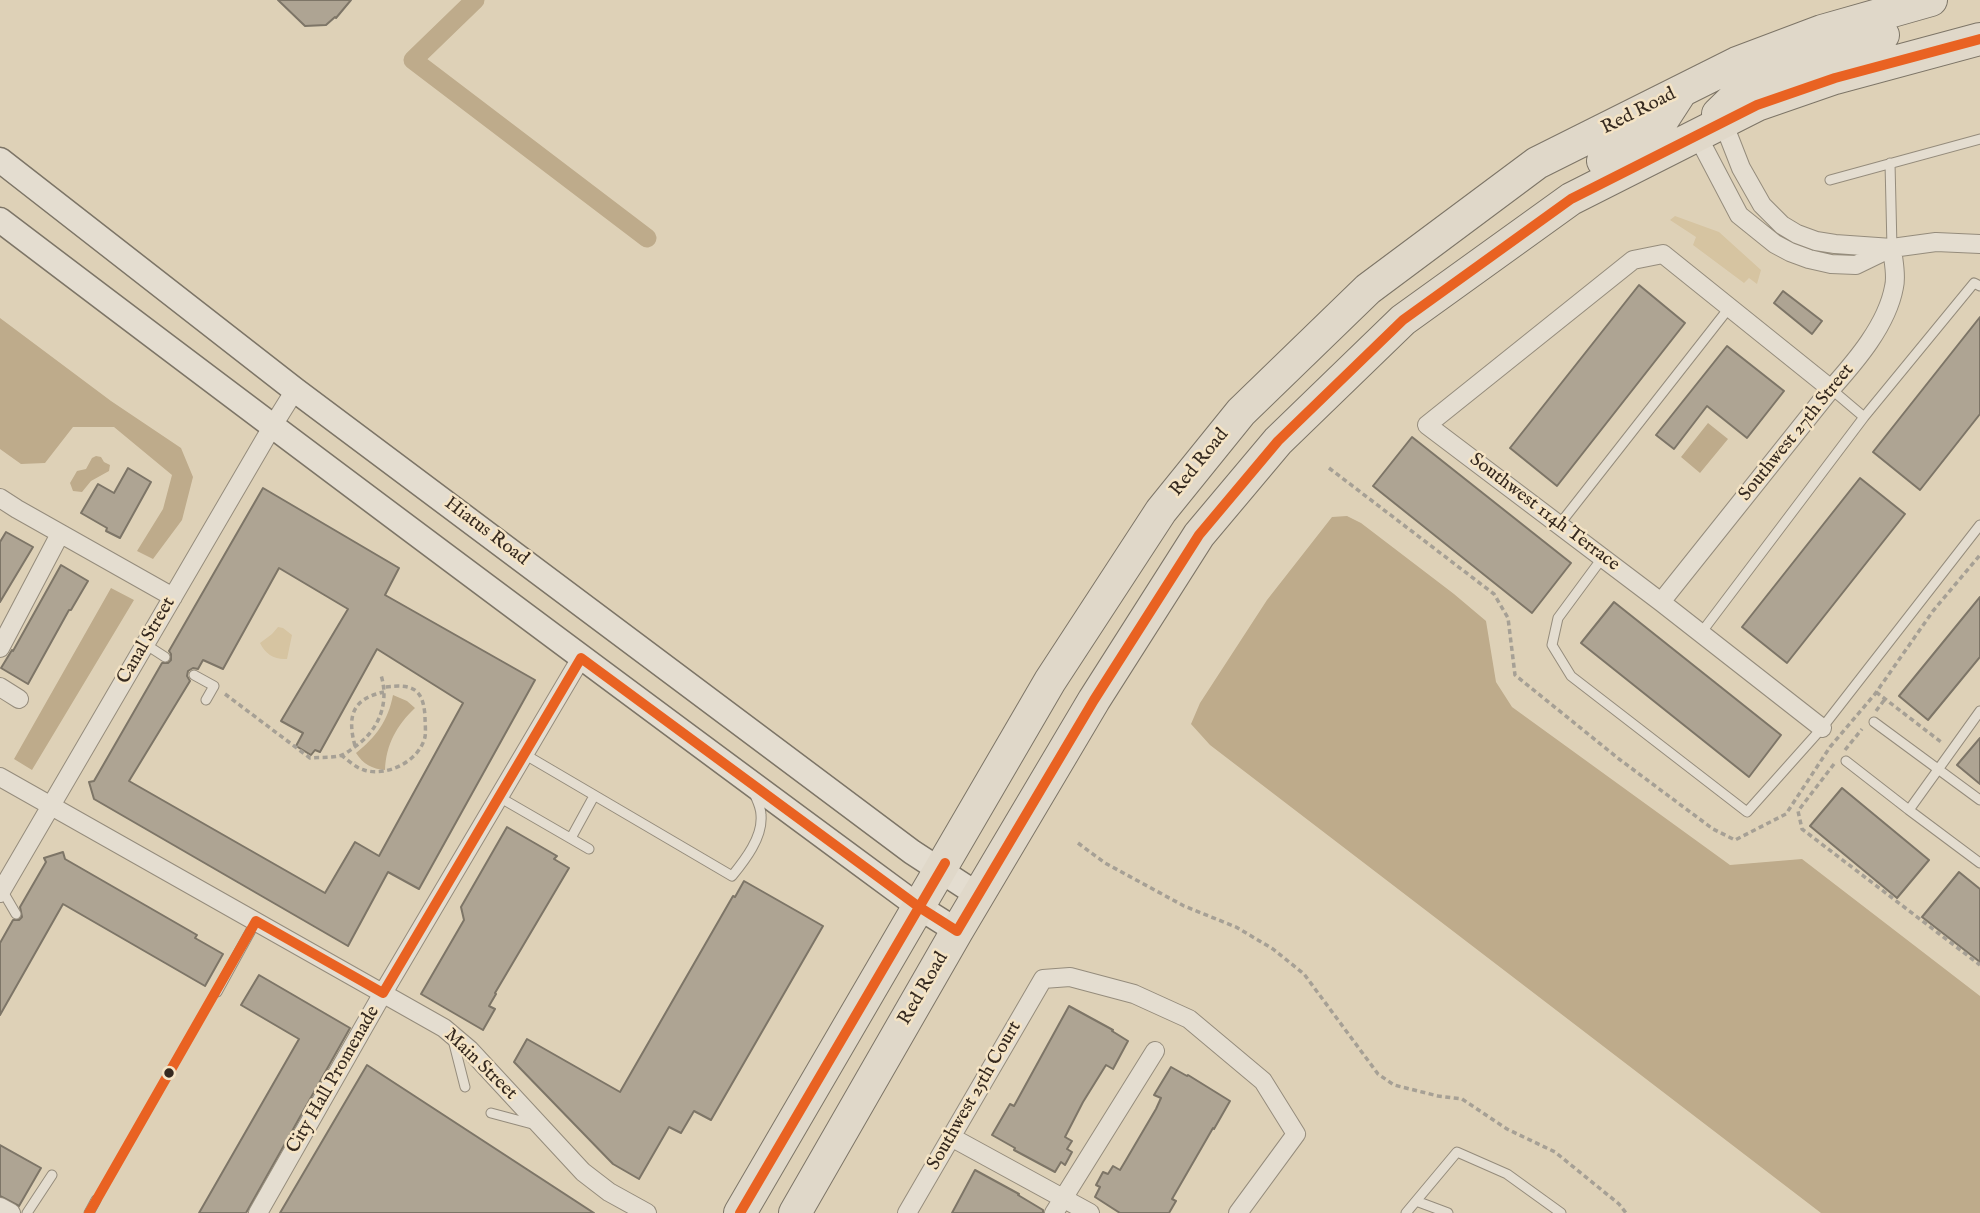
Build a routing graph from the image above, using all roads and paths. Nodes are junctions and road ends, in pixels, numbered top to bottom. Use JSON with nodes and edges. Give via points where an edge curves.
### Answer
{"nodes":[{"id":1,"x":1931,"y":0,"type":"edge"},
{"id":2,"x":1946,"y":0,"type":"edge"},
{"id":3,"x":1980,"y":39,"type":"edge"},
{"id":4,"x":1681,"y":91,"type":"junction"},
{"id":5,"x":1710,"y":128,"type":"junction"},
{"id":6,"x":1980,"y":139,"type":"edge"},
{"id":7,"x":0,"y":160,"type":"edge"},
{"id":8,"x":1890,"y":163,"type":"junction"},
{"id":9,"x":1829,"y":180,"type":"dead end"},
{"id":10,"x":0,"y":220,"type":"edge"},
{"id":11,"x":1980,"y":244,"type":"edge"},
{"id":12,"x":1892,"y":248,"type":"junction"},
{"id":13,"x":1491,"y":257,"type":"junction"},
{"id":14,"x":1980,"y":286,"type":"edge"},
{"id":15,"x":1729,"y":308,"type":"junction"},
{"id":16,"x":1831,"y":389,"type":"junction"},
{"id":17,"x":295,"y":390,"type":"junction"},
{"id":18,"x":1864,"y":417,"type":"junction"},
{"id":19,"x":272,"y":427,"type":"junction"},
{"id":20,"x":1329,"y":468,"type":"dead end"},
{"id":21,"x":0,"y":498,"type":"edge"},
{"id":22,"x":1559,"y":525,"type":"junction"},
{"id":23,"x":1980,"y":525,"type":"edge"},
{"id":24,"x":61,"y":534,"type":"junction"},
{"id":25,"x":1980,"y":555,"type":"edge"},
{"id":26,"x":1603,"y":557,"type":"junction"},
{"id":27,"x":173,"y":597,"type":"junction"},
{"id":28,"x":1661,"y":602,"type":"junction"},
{"id":29,"x":1701,"y":633,"type":"junction"},
{"id":30,"x":145,"y":645,"type":"junction"},
{"id":31,"x":0,"y":648,"type":"edge"},
{"id":32,"x":165,"y":657,"type":"dead end"},
{"id":33,"x":581,"y":658,"type":"junction"},
{"id":34,"x":194,"y":675,"type":"dead end"},
{"id":35,"x":381,"y":676,"type":"dead end"},
{"id":36,"x":214,"y":686,"type":"junction"},
{"id":37,"x":0,"y":687,"type":"edge"},
{"id":38,"x":385,"y":690,"type":"junction"},
{"id":39,"x":1876,"y":692,"type":"junction"},
{"id":40,"x":19,"y":699,"type":"dead end"},
{"id":41,"x":1885,"y":699,"type":"junction"},
{"id":42,"x":206,"y":700,"type":"dead end"},
{"id":43,"x":1980,"y":710,"type":"edge"},
{"id":44,"x":1872,"y":720,"type":"joint"},
{"id":45,"x":1822,"y":728,"type":"junction"},
{"id":46,"x":1863,"y":728,"type":"dead end"},
{"id":47,"x":355,"y":747,"type":"junction"},
{"id":48,"x":1952,"y":750,"type":"junction"},
{"id":49,"x":524,"y":754,"type":"junction"},
{"id":50,"x":341,"y":755,"type":"junction"},
{"id":51,"x":1846,"y":761,"type":"dead end"},
{"id":52,"x":1939,"y":769,"type":"junction"},
{"id":53,"x":0,"y":777,"type":"edge"},
{"id":54,"x":749,"y":782,"type":"junction"},
{"id":55,"x":594,"y":796,"type":"junction"},
{"id":56,"x":499,"y":797,"type":"junction"},
{"id":57,"x":1980,"y":800,"type":"edge"},
{"id":58,"x":51,"y":805,"type":"junction"},
{"id":59,"x":1909,"y":810,"type":"junction"},
{"id":60,"x":571,"y":838,"type":"junction"},
{"id":61,"x":1078,"y":843,"type":"dead end"},
{"id":62,"x":589,"y":849,"type":"dead end"},
{"id":63,"x":1980,"y":863,"type":"edge"},
{"id":64,"x":940,"y":871,"type":"junction"},
{"id":65,"x":1,"y":892,"type":"edge"},
{"id":66,"x":978,"y":895,"type":"junction"},
{"id":67,"x":919,"y":907,"type":"junction"},
{"id":68,"x":16,"y":915,"type":"dead end"},
{"id":69,"x":256,"y":921,"type":"junction"},
{"id":70,"x":957,"y":930,"type":"junction"},
{"id":71,"x":1980,"y":965,"type":"edge"},
{"id":72,"x":217,"y":992,"type":"dead end"},
{"id":73,"x":383,"y":993,"type":"junction"},
{"id":74,"x":452,"y":1035,"type":"junction"},
{"id":75,"x":1155,"y":1051,"type":"dead end"},
{"id":76,"x":465,"y":1087,"type":"dead end"},
{"id":77,"x":491,"y":1113,"type":"dead end"},
{"id":78,"x":541,"y":1126,"type":"junction"},
{"id":79,"x":951,"y":1137,"type":"junction"},
{"id":80,"x":52,"y":1175,"type":"dead end"},
{"id":81,"x":1063,"y":1197,"type":"junction"},
{"id":82,"x":96,"y":1200,"type":"dead end"},
{"id":83,"x":1416,"y":1201,"type":"junction"},
{"id":84,"x":0,"y":1207,"type":"edge"},
{"id":85,"x":11,"y":1213,"type":"edge"},
{"id":86,"x":27,"y":1213,"type":"edge"},
{"id":87,"x":89,"y":1213,"type":"edge"},
{"id":88,"x":258,"y":1213,"type":"edge"},
{"id":89,"x":647,"y":1213,"type":"edge"},
{"id":90,"x":740,"y":1213,"type":"edge"},
{"id":91,"x":796,"y":1213,"type":"edge"},
{"id":92,"x":907,"y":1213,"type":"edge"},
{"id":93,"x":1054,"y":1213,"type":"edge"},
{"id":94,"x":1090,"y":1213,"type":"edge"},
{"id":95,"x":1238,"y":1213,"type":"edge"},
{"id":96,"x":1406,"y":1213,"type":"edge"},
{"id":97,"x":1448,"y":1213,"type":"edge"},
{"id":98,"x":1561,"y":1213,"type":"edge"},
{"id":99,"x":1626,"y":1213,"type":"edge"}],
"edges":[{"from":1,"to":4,"type":"highway","name":"Red Road","via":[[1822,31],[1737,63]]},
{"from":2,"to":5,"type":"highway","via":[[1925,22],[1754,79]]},
{"from":3,"to":5,"type":"highway","name":"Red Road","via":[[1835,78],[1757,105]]},
{"from":4,"to":13,"type":"highway","via":[[1656,130],[1515,214]]},
{"from":4,"to":64,"type":"highway","name":"Red Road","via":[[1537,163],[1368,289],[1241,412],[1161,511],[1050,681]]},
{"from":5,"to":12,"type":"street","via":[[1762,205],[1782,225],[1816,241]]},
{"from":5,"to":12,"type":"street","via":[[1738,215],[1775,244],[1810,259],[1856,265]]},
{"from":5,"to":13,"type":"highway","name":"Red Road","via":[[1571,199]]},
{"from":6,"to":8,"type":"lane"},
{"from":7,"to":17,"type":"main road","name":"Hiatus Road"},
{"from":8,"to":9,"type":"lane"},
{"from":8,"to":12,"type":"lane"},
{"from":10,"to":19,"type":"main road"},
{"from":11,"to":12,"type":"street","via":[[1936,242]]},
{"from":12,"to":16,"type":"street","name":"Southwest 27th Street","via":[[1895,285],[1882,321]]},
{"from":13,"to":66,"type":"highway","name":"Red Road","via":[[1403,320],[1278,441],[1199,536]]},
{"from":14,"to":18,"type":"lane","via":[[1974,284]]},
{"from":15,"to":16,"type":"street"},
{"from":15,"to":22,"type":"lane"},
{"from":15,"to":22,"type":"street","name":"Southwest 114h Terrace","via":[[1663,254],[1633,260],[1427,425]]},
{"from":16,"to":18,"type":"lane"},
{"from":16,"to":28,"type":"street","name":"Southwest 27th Street"},
{"from":17,"to":19,"type":"street","name":"Canal Street"},
{"from":17,"to":64,"type":"main road","name":"Hiatus Road"},
{"from":18,"to":29,"type":"lane"},
{"from":19,"to":27,"type":"street","name":"Canal Street"},
{"from":19,"to":33,"type":"main road"},
{"from":20,"to":39,"type":"path","via":[[1494,594],[1508,618],[1516,676],[1619,759],[1713,829],[1735,840],[1786,814],[1830,747]]},
{"from":21,"to":24,"type":"street"},
{"from":22,"to":26,"type":"street","name":"Southwest 114h Terrace"},
{"from":23,"to":45,"type":"lane"},
{"from":24,"to":27,"type":"street"},
{"from":24,"to":31,"type":"street"},
{"from":25,"to":39,"type":"path","via":[[1933,611]]},
{"from":26,"to":28,"type":"street","name":"Southwest 114h Terrace"},
{"from":26,"to":45,"type":"lane","via":[[1558,618],[1552,645],[1571,676],[1747,812]]},
{"from":27,"to":30,"type":"street","name":"Canal Street"},
{"from":28,"to":29,"type":"street","name":"Southwest 114h Terrace"},
{"from":29,"to":45,"type":"street","name":"Southwest 114h Terrace"},
{"from":30,"to":32,"type":"lane"},
{"from":30,"to":58,"type":"street","name":"Canal Street"},
{"from":33,"to":49,"type":"street","name":"City Hall Promenade"},
{"from":33,"to":54,"type":"main road"},
{"from":34,"to":36,"type":"lane"},
{"from":35,"to":38,"type":"path"},
{"from":36,"to":42,"type":"lane"},
{"from":36,"to":50,"type":"path","via":[[310,758]]},
{"from":37,"to":40,"type":"street"},
{"from":38,"to":47,"type":"path","via":[[380,720]]},
{"from":38,"to":47,"type":"path","via":[[355,708],[351,720]]},
{"from":38,"to":50,"type":"path","via":[[401,685],[414,689],[423,699],[425,740],[415,754],[382,773],[362,770]]},
{"from":39,"to":41,"type":"path"},
{"from":41,"to":44,"type":"path"},
{"from":41,"to":48,"type":"path"},
{"from":43,"to":48,"type":"lane"},
{"from":44,"to":52,"type":"lane"},
{"from":46,"to":71,"type":"path","via":[[1798,811],[1802,829]]},
{"from":47,"to":50,"type":"path"},
{"from":48,"to":52,"type":"lane"},
{"from":49,"to":55,"type":"lane"},
{"from":49,"to":56,"type":"street","name":"City Hall Promenade"},
{"from":51,"to":59,"type":"lane"},
{"from":52,"to":57,"type":"lane"},
{"from":52,"to":59,"type":"lane"},
{"from":53,"to":58,"type":"street","name":"Main Street"},
{"from":54,"to":55,"type":"lane","via":[[761,821],[749,855],[732,876]]},
{"from":54,"to":67,"type":"main road"},
{"from":55,"to":60,"type":"lane"},
{"from":56,"to":60,"type":"lane"},
{"from":56,"to":73,"type":"street","name":"City Hall Promenade"},
{"from":58,"to":65,"type":"street","name":"Canal Street"},
{"from":58,"to":69,"type":"street","name":"Main Street"},
{"from":59,"to":63,"type":"lane"},
{"from":60,"to":62,"type":"lane"},
{"from":61,"to":99,"type":"path","via":[[1105,863],[1184,906],[1236,926],[1272,949],[1304,974],[1378,1074],[1394,1085],[1462,1098],[1507,1129],[1555,1152]]},
{"from":64,"to":66,"type":"main road","name":"Hiatus Road"},
{"from":64,"to":67,"type":"highway","name":"Red Road"},
{"from":65,"to":68,"type":"lane"},
{"from":66,"to":70,"type":"highway","name":"Red Road"},
{"from":67,"to":70,"type":"main road"},
{"from":67,"to":90,"type":"highway","name":"Red Road"},
{"from":69,"to":72,"type":"lane"},
{"from":69,"to":73,"type":"street","name":"Main Street"},
{"from":70,"to":91,"type":"highway","name":"Red Road"},
{"from":73,"to":74,"type":"street","name":"Main Street"},
{"from":73,"to":88,"type":"street","name":"City Hall Promenade"},
{"from":74,"to":76,"type":"lane"},
{"from":74,"to":78,"type":"street","name":"Main Street"},
{"from":75,"to":81,"type":"street"},
{"from":77,"to":78,"type":"lane"},
{"from":78,"to":89,"type":"street","name":"Main Street","via":[[583,1172]]},
{"from":79,"to":81,"type":"street"},
{"from":79,"to":92,"type":"street","name":"Southwest 25th Court"},
{"from":79,"to":95,"type":"street","name":"Southwest 25th Court","via":[[1043,979],[1070,977],[1134,994],[1189,1019],[1263,1081],[1296,1134]]},
{"from":80,"to":86,"type":"lane"},
{"from":81,"to":93,"type":"street"},
{"from":81,"to":94,"type":"street"},
{"from":82,"to":87,"type":"lane"},
{"from":83,"to":96,"type":"lane"},
{"from":83,"to":97,"type":"lane"},
{"from":83,"to":98,"type":"lane","via":[[1457,1152],[1507,1174]]},
{"from":84,"to":85,"type":"street"}]}
